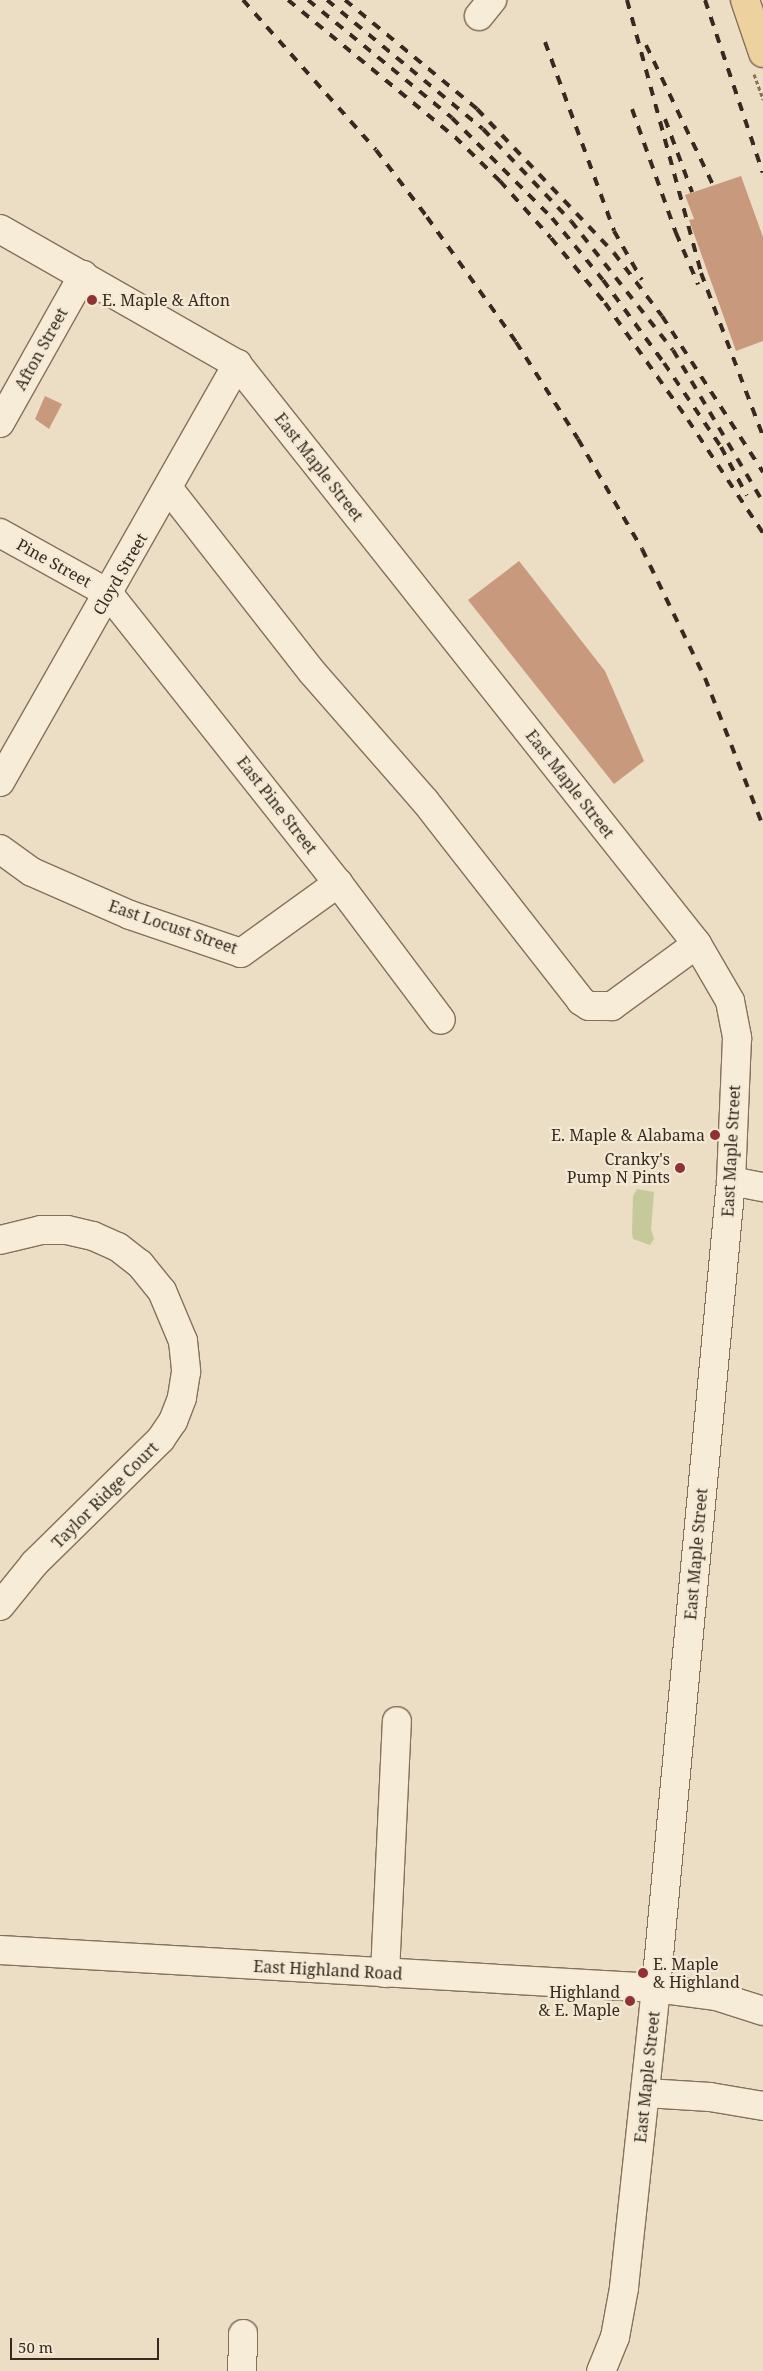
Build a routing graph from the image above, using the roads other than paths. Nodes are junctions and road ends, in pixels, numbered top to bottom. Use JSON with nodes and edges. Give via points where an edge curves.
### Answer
{"nodes":[{"id":1,"x":745,"y":0,"type":"edge"},
{"id":2,"x":763,"y":53,"type":"edge"},
{"id":3,"x":0,"y":229,"type":"edge"},
{"id":4,"x":83,"y":275,"type":"junction"},
{"id":5,"x":237,"y":364,"type":"junction"},
{"id":6,"x":0,"y":423,"type":"edge"},
{"id":7,"x":168,"y":489,"type":"junction"},
{"id":8,"x":0,"y":533,"type":"edge"},
{"id":9,"x":108,"y":593,"type":"junction"},
{"id":10,"x":0,"y":782,"type":"edge"},
{"id":11,"x":0,"y":849,"type":"edge"},
{"id":12,"x":338,"y":883,"type":"junction"},
{"id":13,"x":697,"y":944,"type":"junction"},
{"id":14,"x":441,"y":1020,"type":"dead end"},
{"id":15,"x":731,"y":1181,"type":"junction"},
{"id":16,"x":763,"y":1187,"type":"edge"},
{"id":17,"x":0,"y":1240,"type":"edge"},
{"id":18,"x":0,"y":1606,"type":"edge"},
{"id":19,"x":397,"y":1721,"type":"dead end"},
{"id":20,"x":0,"y":1950,"type":"edge"},
{"id":21,"x":385,"y":1973,"type":"junction"},
{"id":22,"x":656,"y":1988,"type":"junction"},
{"id":23,"x":763,"y":2011,"type":"edge"},
{"id":24,"x":646,"y":2093,"type":"junction"},
{"id":25,"x":763,"y":2106,"type":"edge"},
{"id":26,"x":243,"y":2334,"type":"dead end"},
{"id":27,"x":242,"y":2371,"type":"edge"},
{"id":28,"x":601,"y":2371,"type":"edge"}],
"edges":[{"from":1,"to":2,"type":"main road"},
{"from":3,"to":4,"type":"street","name":"East Maple Street"},
{"from":4,"to":5,"type":"street","name":"East Maple Street"},
{"from":4,"to":6,"type":"street","name":"Afton Street"},
{"from":5,"to":7,"type":"street","name":"Cloyd Street"},
{"from":5,"to":13,"type":"street","name":"East Maple Street"},
{"from":7,"to":9,"type":"street","name":"Cloyd Street"},
{"from":7,"to":13,"type":"street","via":[[312,672],[425,801],[581,1001],[589,1006],[612,1006]]},
{"from":8,"to":9,"type":"street","name":"Pine Street"},
{"from":9,"to":10,"type":"street","name":"Cloyd Street"},
{"from":9,"to":12,"type":"street","name":"East Pine Street"},
{"from":11,"to":12,"type":"street","name":"East Locust Street","via":[[32,872],[121,912],[242,953]]},
{"from":12,"to":14,"type":"street","name":"East Pine Street"},
{"from":13,"to":15,"type":"street","name":"East Maple Street","via":[[730,1001],[737,1038]]},
{"from":15,"to":16,"type":"street"},
{"from":15,"to":22,"type":"street","name":"East Maple Street"},
{"from":17,"to":18,"type":"street","name":"Taylor Ridge Court","via":[[41,1230],[67,1230],[93,1236],[118,1247],[140,1264],[162,1291],[183,1341],[186,1372],[179,1406],[161,1439],[34,1564]]},
{"from":19,"to":21,"type":"street"},
{"from":20,"to":21,"type":"street","name":"East Highland Road"},
{"from":21,"to":22,"type":"street","name":"East Highland Road"},
{"from":22,"to":23,"type":"street","name":"East Highland Road","via":[[716,1996]]},
{"from":22,"to":24,"type":"street","name":"East Maple Street"},
{"from":24,"to":25,"type":"street","via":[[710,2097]]},
{"from":24,"to":28,"type":"street","name":"East Maple Street","via":[[624,2288],[614,2337]]},
{"from":26,"to":27,"type":"street"}]}
